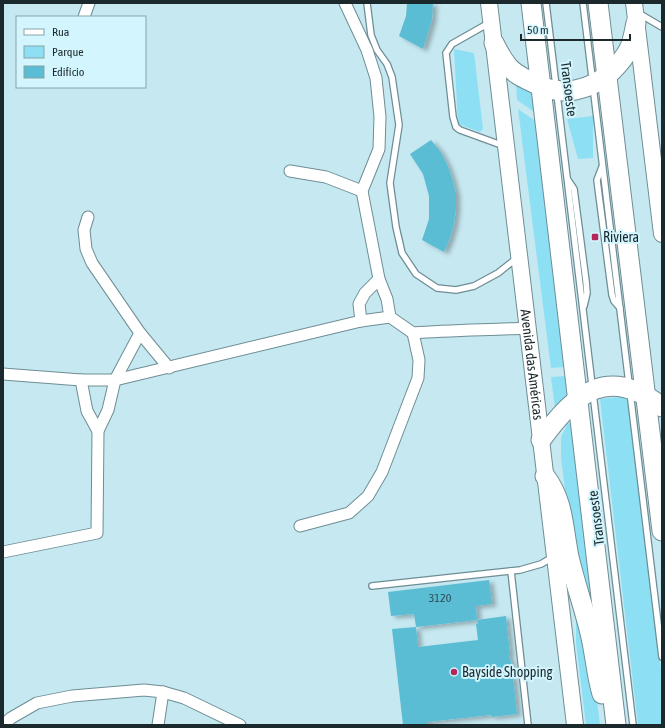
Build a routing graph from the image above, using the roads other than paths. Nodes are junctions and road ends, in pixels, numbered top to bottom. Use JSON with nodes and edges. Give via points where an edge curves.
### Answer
{"nodes":[{"id":1,"x":89,"y":3,"type":"edge"},
{"id":2,"x":345,"y":3,"type":"edge"},
{"id":3,"x":367,"y":3,"type":"edge"},
{"id":4,"x":489,"y":3,"type":"edge"},
{"id":5,"x":531,"y":3,"type":"edge"},
{"id":6,"x":546,"y":3,"type":"edge"},
{"id":7,"x":583,"y":3,"type":"edge"},
{"id":8,"x":598,"y":3,"type":"edge"},
{"id":9,"x":635,"y":12,"type":"edge"},
{"id":10,"x":84,"y":16,"type":"edge"},
{"id":11,"x":492,"y":22,"type":"junction"},
{"id":12,"x":662,"y":27,"type":"edge"},
{"id":13,"x":494,"y":43,"type":"junction"},
{"id":14,"x":600,"y":80,"type":"junction"},
{"id":15,"x":549,"y":88,"type":"junction"},
{"id":16,"x":507,"y":147,"type":"junction"},
{"id":17,"x":290,"y":171,"type":"dead end"},
{"id":18,"x":362,"y":191,"type":"junction"},
{"id":19,"x":660,"y":204,"type":"edge"},
{"id":20,"x":88,"y":217,"type":"dead end"},
{"id":21,"x":662,"y":234,"type":"edge"},
{"id":22,"x":520,"y":256,"type":"junction"},
{"id":23,"x":379,"y":279,"type":"junction"},
{"id":24,"x":390,"y":317,"type":"junction"},
{"id":25,"x":361,"y":321,"type":"junction"},
{"id":26,"x":528,"y":328,"type":"junction"},
{"id":27,"x":140,"y":333,"type":"junction"},
{"id":28,"x":413,"y":333,"type":"junction"},
{"id":29,"x":169,"y":368,"type":"junction"},
{"id":30,"x":3,"y":374,"type":"edge"},
{"id":31,"x":81,"y":380,"type":"junction"},
{"id":32,"x":115,"y":380,"type":"junction"},
{"id":33,"x":638,"y":391,"type":"junction"},
{"id":34,"x":585,"y":394,"type":"junction"},
{"id":35,"x":662,"y":407,"type":"edge"},
{"id":36,"x":98,"y":431,"type":"junction"},
{"id":37,"x":541,"y":440,"type":"junction"},
{"id":38,"x":546,"y":476,"type":"junction"},
{"id":39,"x":300,"y":526,"type":"dead end"},
{"id":40,"x":662,"y":531,"type":"edge"},
{"id":41,"x":3,"y":552,"type":"edge"},
{"id":42,"x":555,"y":556,"type":"junction"},
{"id":43,"x":511,"y":571,"type":"junction"},
{"id":44,"x":372,"y":586,"type":"dead end"},
{"id":45,"x":662,"y":657,"type":"edge"},
{"id":46,"x":163,"y":692,"type":"junction"},
{"id":47,"x":3,"y":725,"type":"edge"},
{"id":48,"x":158,"y":725,"type":"edge"},
{"id":49,"x":240,"y":725,"type":"edge"},
{"id":50,"x":528,"y":725,"type":"edge"},
{"id":51,"x":575,"y":725,"type":"edge"},
{"id":52,"x":616,"y":725,"type":"edge"},
{"id":53,"x":633,"y":725,"type":"edge"}],
"edges":[{"from":1,"to":10,"type":"street"},
{"from":2,"to":18,"type":"street","via":[[370,57],[376,78],[380,117],[378,149]]},
{"from":3,"to":22,"type":"lane","via":[[371,35],[377,50],[388,64],[392,77],[398,125],[390,183],[402,253],[416,274],[437,288],[456,290],[474,286],[498,274]]},
{"from":4,"to":11,"type":"main road","name":"Avenida das Américas"},
{"from":5,"to":15,"type":"highway"},
{"from":6,"to":15,"type":"lane","name":"Transoeste"},
{"from":7,"to":14,"type":"lane","name":"Transoeste"},
{"from":8,"to":14,"type":"highway"},
{"from":9,"to":12,"type":"lane"},
{"from":9,"to":14,"type":"highway","via":[[632,40],[628,50],[623,59]]},
{"from":9,"to":19,"type":"main road"},
{"from":11,"to":13,"type":"main road","name":"Avenida das Américas"},
{"from":11,"to":16,"type":"lane","via":[[452,44],[446,53],[452,110],[454,123],[460,130]]},
{"from":13,"to":15,"type":"highway","via":[[502,59],[514,72]]},
{"from":13,"to":16,"type":"main road","name":"Avenida das Américas"},
{"from":14,"to":15,"type":"highway","via":[[576,90]]},
{"from":14,"to":33,"type":"highway"},
{"from":14,"to":33,"type":"lane","name":"Transoeste","via":[[602,166],[597,180],[612,295],[620,309]]},
{"from":15,"to":34,"type":"highway"},
{"from":15,"to":34,"type":"lane","name":"Transoeste","via":[[568,181],[574,189],[586,281],[587,293],[583,308]]},
{"from":16,"to":22,"type":"main road","name":"Avenida das Américas"},
{"from":17,"to":18,"type":"street","via":[[326,177]]},
{"from":18,"to":23,"type":"street"},
{"from":19,"to":21,"type":"main road"},
{"from":20,"to":27,"type":"street","via":[[84,230],[86,249],[92,263]]},
{"from":22,"to":26,"type":"main road","name":"Avenida das Américas"},
{"from":23,"to":24,"type":"street","via":[[387,299]]},
{"from":23,"to":25,"type":"street","via":[[365,293],[359,304]]},
{"from":24,"to":25,"type":"street"},
{"from":24,"to":28,"type":"street"},
{"from":25,"to":29,"type":"street"},
{"from":26,"to":28,"type":"street"},
{"from":26,"to":37,"type":"main road","name":"Avenida das Américas"},
{"from":27,"to":29,"type":"street"},
{"from":27,"to":32,"type":"street"},
{"from":28,"to":39,"type":"street","via":[[419,360],[418,378],[382,472],[368,496],[349,513]]},
{"from":29,"to":32,"type":"street"},
{"from":30,"to":31,"type":"street"},
{"from":31,"to":32,"type":"street"},
{"from":31,"to":36,"type":"street","via":[[87,411]]},
{"from":32,"to":36,"type":"street","via":[[108,410]]},
{"from":33,"to":34,"type":"highway","via":[[612,386]]},
{"from":33,"to":35,"type":"highway"},
{"from":33,"to":40,"type":"highway"},
{"from":33,"to":45,"type":"lane","name":"Transoeste"},
{"from":34,"to":37,"type":"highway","via":[[557,418]]},
{"from":34,"to":52,"type":"highway"},
{"from":34,"to":53,"type":"lane","name":"Transoeste"},
{"from":36,"to":41,"type":"street","via":[[97,533]]},
{"from":37,"to":38,"type":"main road","name":"Avenida das Américas"},
{"from":38,"to":42,"type":"main road","name":"Avenida das Américas"},
{"from":38,"to":52,"type":"highway","via":[[558,496],[572,572],[591,635],[598,681],[607,711]]},
{"from":42,"to":43,"type":"lane","via":[[541,564]]},
{"from":42,"to":51,"type":"main road","name":"Avenida das Américas"},
{"from":43,"to":44,"type":"lane"},
{"from":43,"to":50,"type":"lane"},
{"from":46,"to":47,"type":"street","via":[[144,690],[72,696],[37,703]]},
{"from":46,"to":48,"type":"street"},
{"from":46,"to":49,"type":"street","via":[[184,698]]}]}
